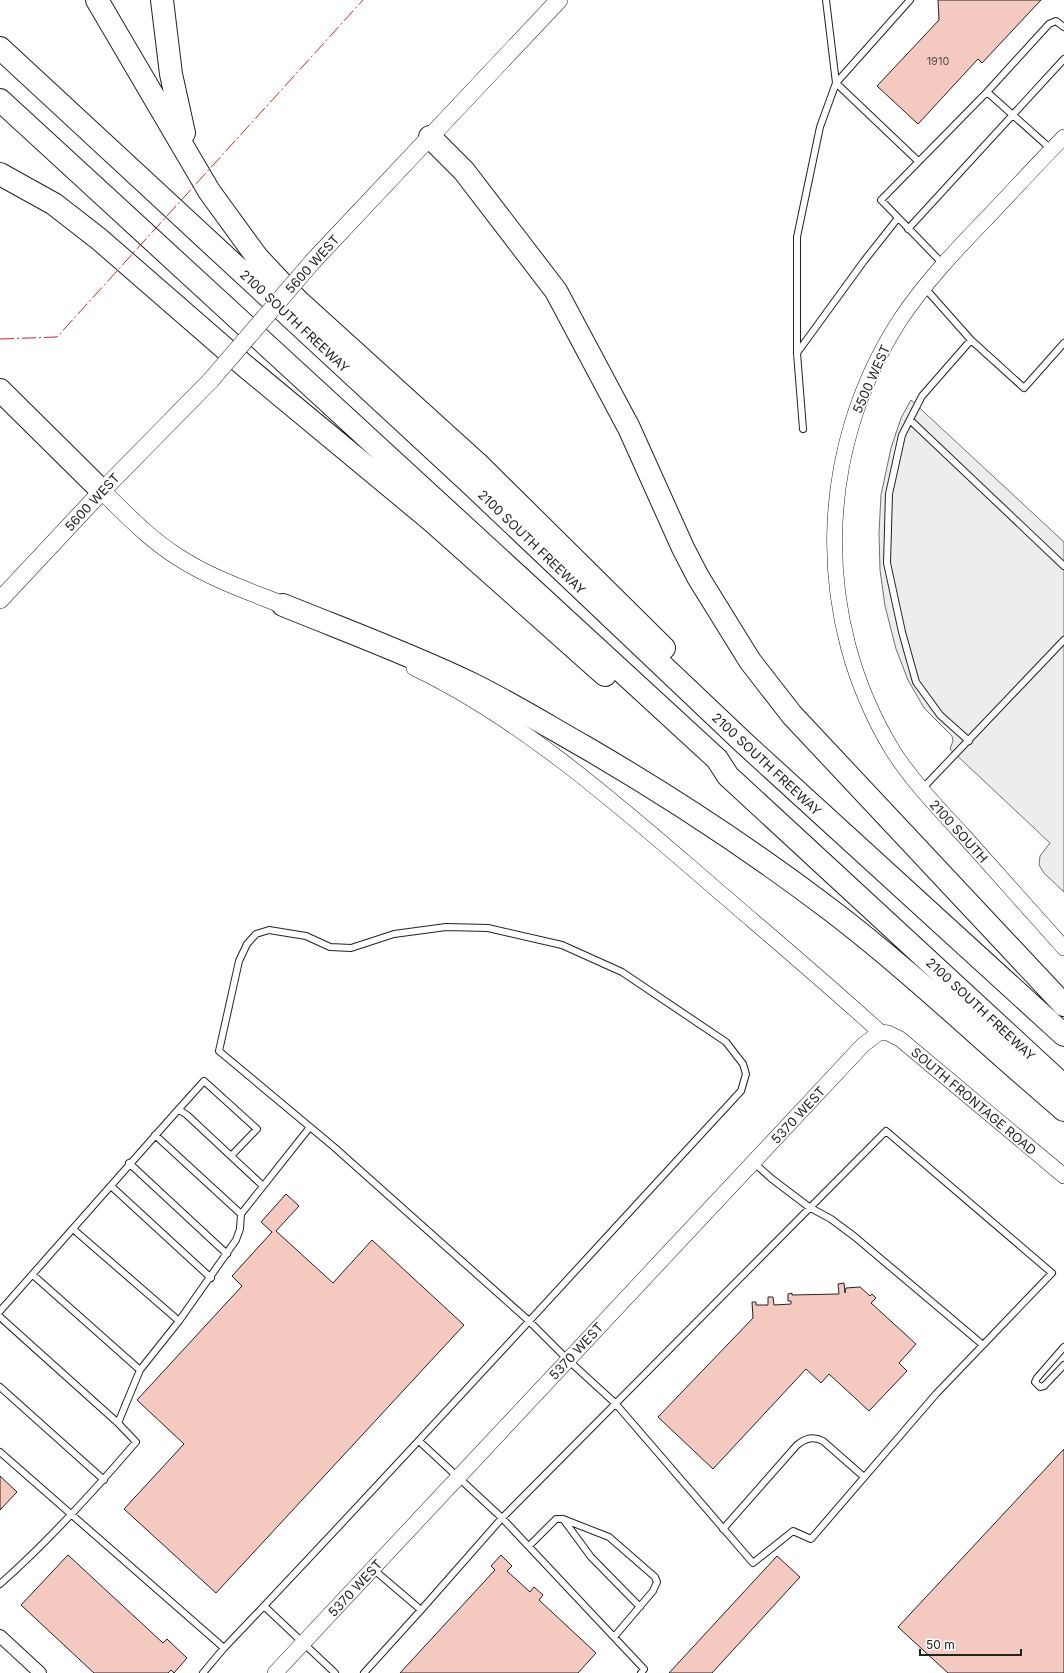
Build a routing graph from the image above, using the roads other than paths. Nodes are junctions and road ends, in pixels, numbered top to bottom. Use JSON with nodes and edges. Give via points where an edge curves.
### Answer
{"nodes":[{"id":1,"x":97,"y":0,"type":"edge"},
{"id":2,"x":162,"y":0,"type":"edge"},
{"id":3,"x":559,"y":0,"type":"edge"},
{"id":4,"x":826,"y":0,"type":"edge"},
{"id":5,"x":910,"y":0,"type":"edge"},
{"id":6,"x":1064,"y":27,"type":"edge"},
{"id":7,"x":0,"y":48,"type":"edge"},
{"id":8,"x":1064,"y":59,"type":"edge"},
{"id":9,"x":836,"y":83,"type":"junction"},
{"id":10,"x":987,"y":92,"type":"junction"},
{"id":11,"x":0,"y":100,"type":"edge"},
{"id":12,"x":1013,"y":116,"type":"junction"},
{"id":13,"x":430,"y":137,"type":"junction"},
{"id":14,"x":1064,"y":137,"type":"edge"},
{"id":15,"x":1052,"y":150,"type":"junction"},
{"id":16,"x":918,"y":161,"type":"junction"},
{"id":17,"x":198,"y":170,"type":"junction"},
{"id":18,"x":0,"y":174,"type":"edge"},
{"id":19,"x":898,"y":218,"type":"junction"},
{"id":20,"x":908,"y":229,"type":"junction"},
{"id":21,"x":943,"y":264,"type":"junction"},
{"id":22,"x":924,"y":287,"type":"junction"},
{"id":23,"x":971,"y":340,"type":"junction"},
{"id":24,"x":1064,"y":343,"type":"edge"},
{"id":25,"x":797,"y":353,"type":"junction"},
{"id":26,"x":0,"y":390,"type":"edge"},
{"id":27,"x":910,"y":420,"type":"junction"},
{"id":28,"x":802,"y":429,"type":"dead end"},
{"id":29,"x":102,"y":491,"type":"junction"},
{"id":30,"x":1064,"y":566,"type":"edge"},
{"id":31,"x":0,"y":600,"type":"edge"},
{"id":32,"x":283,"y":605,"type":"junction"},
{"id":33,"x":1064,"y":640,"type":"edge"},
{"id":34,"x":870,"y":704,"type":"joint"},
{"id":35,"x":969,"y":741,"type":"junction"},
{"id":36,"x":744,"y":743,"type":"junction"},
{"id":37,"x":728,"y":776,"type":"junction"},
{"id":38,"x":922,"y":789,"type":"junction"},
{"id":39,"x":1064,"y":948,"type":"edge"},
{"id":40,"x":1064,"y":1005,"type":"edge"},
{"id":41,"x":880,"y":1032,"type":"junction"},
{"id":42,"x":1064,"y":1035,"type":"edge"},
{"id":43,"x":1064,"y":1086,"type":"edge"},
{"id":44,"x":1064,"y":1110,"type":"edge"},
{"id":45,"x":177,"y":1112,"type":"junction"},
{"id":46,"x":310,"y":1127,"type":"junction"},
{"id":47,"x":155,"y":1135,"type":"junction"},
{"id":48,"x":231,"y":1156,"type":"junction"},
{"id":49,"x":753,"y":1162,"type":"junction"},
{"id":50,"x":129,"y":1163,"type":"junction"},
{"id":51,"x":1064,"y":1176,"type":"edge"},
{"id":52,"x":111,"y":1186,"type":"junction"},
{"id":53,"x":263,"y":1186,"type":"junction"},
{"id":54,"x":810,"y":1207,"type":"junction"},
{"id":55,"x":241,"y":1214,"type":"junction"},
{"id":56,"x":73,"y":1228,"type":"junction"},
{"id":57,"x":227,"y":1254,"type":"junction"},
{"id":58,"x":33,"y":1274,"type":"junction"},
{"id":59,"x":211,"y":1278,"type":"junction"},
{"id":60,"x":0,"y":1311,"type":"edge"},
{"id":61,"x":0,"y":1317,"type":"edge"},
{"id":62,"x":528,"y":1320,"type":"junction"},
{"id":63,"x":179,"y":1321,"type":"junction"},
{"id":64,"x":983,"y":1345,"type":"junction"},
{"id":65,"x":1064,"y":1347,"type":"edge"},
{"id":66,"x":568,"y":1360,"type":"junction"},
{"id":67,"x":1064,"y":1365,"type":"edge"},
{"id":68,"x":140,"y":1370,"type":"junction"},
{"id":69,"x":0,"y":1387,"type":"edge"},
{"id":70,"x":615,"y":1403,"type":"junction"},
{"id":71,"x":118,"y":1423,"type":"junction"},
{"id":72,"x":420,"y":1441,"type":"junction"},
{"id":73,"x":0,"y":1452,"type":"edge"},
{"id":74,"x":459,"y":1477,"type":"junction"},
{"id":75,"x":864,"y":1477,"type":"junction"},
{"id":76,"x":104,"y":1480,"type":"junction"},
{"id":77,"x":69,"y":1514,"type":"junction"},
{"id":78,"x":502,"y":1518,"type":"junction"},
{"id":79,"x":563,"y":1518,"type":"junction"},
{"id":80,"x":724,"y":1529,"type":"junction"},
{"id":81,"x":529,"y":1546,"type":"junction"},
{"id":82,"x":373,"y":1569,"type":"junction"},
{"id":83,"x":0,"y":1584,"type":"edge"},
{"id":84,"x":264,"y":1606,"type":"junction"},
{"id":85,"x":640,"y":1607,"type":"junction"},
{"id":86,"x":421,"y":1610,"type":"junction"},
{"id":87,"x":0,"y":1636,"type":"edge"},
{"id":88,"x":614,"y":1637,"type":"junction"},
{"id":89,"x":303,"y":1644,"type":"junction"},
{"id":90,"x":224,"y":1648,"type":"junction"},
{"id":91,"x":40,"y":1673,"type":"edge"},
{"id":92,"x":203,"y":1673,"type":"edge"},
{"id":93,"x":276,"y":1673,"type":"edge"},
{"id":94,"x":335,"y":1673,"type":"edge"},
{"id":95,"x":364,"y":1673,"type":"edge"},
{"id":96,"x":641,"y":1673,"type":"edge"}],
"edges":[{"from":1,"to":17,"type":"highway"},
{"from":2,"to":17,"type":"highway","via":[[177,106]]},
{"from":3,"to":13,"type":"main road","name":"5600 WEST"},
{"from":4,"to":9,"type":"lane"},
{"from":5,"to":9,"type":"lane"},
{"from":6,"to":10,"type":"lane","via":[[1056,21],[1049,24]]},
{"from":7,"to":36,"type":"highway","name":"2100 SOUTH FREEWAY","via":[[466,480]]},
{"from":8,"to":12,"type":"lane"},
{"from":9,"to":16,"type":"lane"},
{"from":9,"to":25,"type":"lane","via":[[820,127],[797,237]]},
{"from":10,"to":12,"type":"lane"},
{"from":10,"to":16,"type":"lane"},
{"from":11,"to":37,"type":"highway","name":"2100 SOUTH FREEWAY","via":[[717,759]]},
{"from":12,"to":15,"type":"lane"},
{"from":12,"to":20,"type":"lane"},
{"from":13,"to":29,"type":"main road","name":"5600 WEST","bridge":true,"via":[[314,260],[211,380]]},
{"from":13,"to":40,"type":"highway","via":[[464,171],[556,291],[629,428],[698,577],[750,661],[792,715]]},
{"from":14,"to":15,"type":"street","name":"5500 WEST"},
{"from":15,"to":21,"type":"street","name":"5500 WEST"},
{"from":16,"to":19,"type":"lane","via":[[881,200]]},
{"from":17,"to":36,"type":"highway","via":[[224,214],[277,280],[480,466],[714,696]]},
{"from":18,"to":37,"type":"highway","via":[[54,204],[99,239],[250,371],[432,521],[578,653]]},
{"from":19,"to":20,"type":"lane"},
{"from":19,"to":25,"type":"lane"},
{"from":20,"to":21,"type":"lane"},
{"from":21,"to":22,"type":"street","name":"5500 WEST"},
{"from":22,"to":23,"type":"lane"},
{"from":22,"to":34,"type":"street","name":"5500 WEST","via":[[884,347],[862,390],[840,471],[834,526],[836,578],[843,624],[855,666]]},
{"from":23,"to":24,"type":"lane","via":[[1024,388]]},
{"from":23,"to":27,"type":"lane","via":[[922,396]]},
{"from":25,"to":28,"type":"lane"},
{"from":26,"to":29,"type":"highway"},
{"from":27,"to":30,"type":"lane"},
{"from":27,"to":35,"type":"lane","via":[[902,435],[889,494],[887,567],[916,682],[940,715]]},
{"from":29,"to":31,"type":"main road","name":"5600 WEST"},
{"from":29,"to":32,"type":"main road","via":[[148,536],[177,557],[207,574]]},
{"from":32,"to":41,"type":"street","via":[[438,682],[496,716],[562,762],[686,863]]},
{"from":32,"to":44,"type":"highway","via":[[474,685],[663,793],[834,912]]},
{"from":33,"to":35,"type":"lane"},
{"from":34,"to":38,"type":"street","name":"2100 SOUTH","via":[[894,751]]},
{"from":35,"to":38,"type":"lane"},
{"from":36,"to":42,"type":"highway","name":"2100 SOUTH FREEWAY"},
{"from":37,"to":43,"type":"highway","name":"2100 SOUTH FREEWAY"},
{"from":38,"to":39,"type":"street","name":"2100 SOUTH"},
{"from":41,"to":49,"type":"street","name":"5370 WEST","via":[[863,1046]]},
{"from":41,"to":51,"type":"street","name":"SOUTH FRONTAGE ROAD","via":[[900,1039]]},
{"from":45,"to":47,"type":"lane"},
{"from":45,"to":48,"type":"lane","via":[[181,1111],[187,1115]]},
{"from":45,"to":48,"type":"lane","via":[[204,1082],[257,1129]]},
{"from":46,"to":53,"type":"lane"},
{"from":46,"to":62,"type":"lane"},
{"from":46,"to":62,"type":"lane","via":[[219,1050],[239,961],[247,944],[256,934],[269,930],[306,936],[330,947],[351,948],[394,934],[446,927],[488,928],[562,945],[622,972],[726,1042],[743,1064],[746,1074],[741,1091]]},
{"from":47,"to":50,"type":"lane"},
{"from":47,"to":55,"type":"lane"},
{"from":48,"to":53,"type":"lane"},
{"from":49,"to":54,"type":"lane"},
{"from":49,"to":66,"type":"street","name":"5370 WEST"},
{"from":50,"to":52,"type":"lane"},
{"from":50,"to":57,"type":"lane"},
{"from":52,"to":56,"type":"lane"},
{"from":52,"to":59,"type":"lane"},
{"from":53,"to":55,"type":"lane"},
{"from":54,"to":64,"type":"lane","via":[[855,1237]]},
{"from":54,"to":64,"type":"lane","via":[[886,1130],[1052,1273]]},
{"from":54,"to":70,"type":"lane"},
{"from":55,"to":57,"type":"lane","via":[[240,1230]]},
{"from":56,"to":58,"type":"lane"},
{"from":56,"to":63,"type":"lane"},
{"from":57,"to":59,"type":"lane"},
{"from":58,"to":60,"type":"lane"},
{"from":58,"to":68,"type":"lane"},
{"from":59,"to":63,"type":"lane"},
{"from":61,"to":71,"type":"lane"},
{"from":62,"to":66,"type":"lane"},
{"from":62,"to":72,"type":"lane"},
{"from":63,"to":68,"type":"lane"},
{"from":64,"to":75,"type":"lane","via":[[936,1394]]},
{"from":65,"to":67,"type":"lane","via":[[1036,1382],[1040,1387],[1044,1386]]},
{"from":66,"to":70,"type":"lane"},
{"from":66,"to":74,"type":"street","name":"5370 WEST"},
{"from":68,"to":71,"type":"lane"},
{"from":69,"to":76,"type":"lane"},
{"from":70,"to":78,"type":"lane"},
{"from":70,"to":80,"type":"lane"},
{"from":71,"to":76,"type":"lane","via":[[136,1442]]},
{"from":72,"to":74,"type":"lane"},
{"from":72,"to":84,"type":"lane"},
{"from":73,"to":77,"type":"lane"},
{"from":74,"to":78,"type":"lane"},
{"from":74,"to":82,"type":"street","name":"5370 WEST"},
{"from":75,"to":80,"type":"lane","via":[[823,1441],[809,1438],[798,1445]]},
{"from":75,"to":80,"type":"lane","via":[[811,1539],[793,1531],[753,1563]]},
{"from":76,"to":77,"type":"lane"},
{"from":77,"to":83,"type":"lane"},
{"from":77,"to":90,"type":"lane"},
{"from":78,"to":81,"type":"lane"},
{"from":78,"to":86,"type":"lane"},
{"from":79,"to":81,"type":"lane","via":[[556,1519]]},
{"from":79,"to":85,"type":"lane","via":[[591,1557]]},
{"from":79,"to":85,"type":"lane","via":[[609,1537],[655,1577],[656,1587]]},
{"from":81,"to":88,"type":"lane"},
{"from":82,"to":86,"type":"lane"},
{"from":82,"to":89,"type":"street","name":"5370 WEST"},
{"from":84,"to":89,"type":"lane"},
{"from":84,"to":90,"type":"lane"},
{"from":85,"to":88,"type":"lane"},
{"from":86,"to":95,"type":"lane"},
{"from":87,"to":91,"type":"street"},
{"from":88,"to":96,"type":"lane","via":[[644,1669]]},
{"from":89,"to":93,"type":"street","name":"5370 WEST"},
{"from":89,"to":94,"type":"lane"},
{"from":90,"to":92,"type":"lane"}]}
